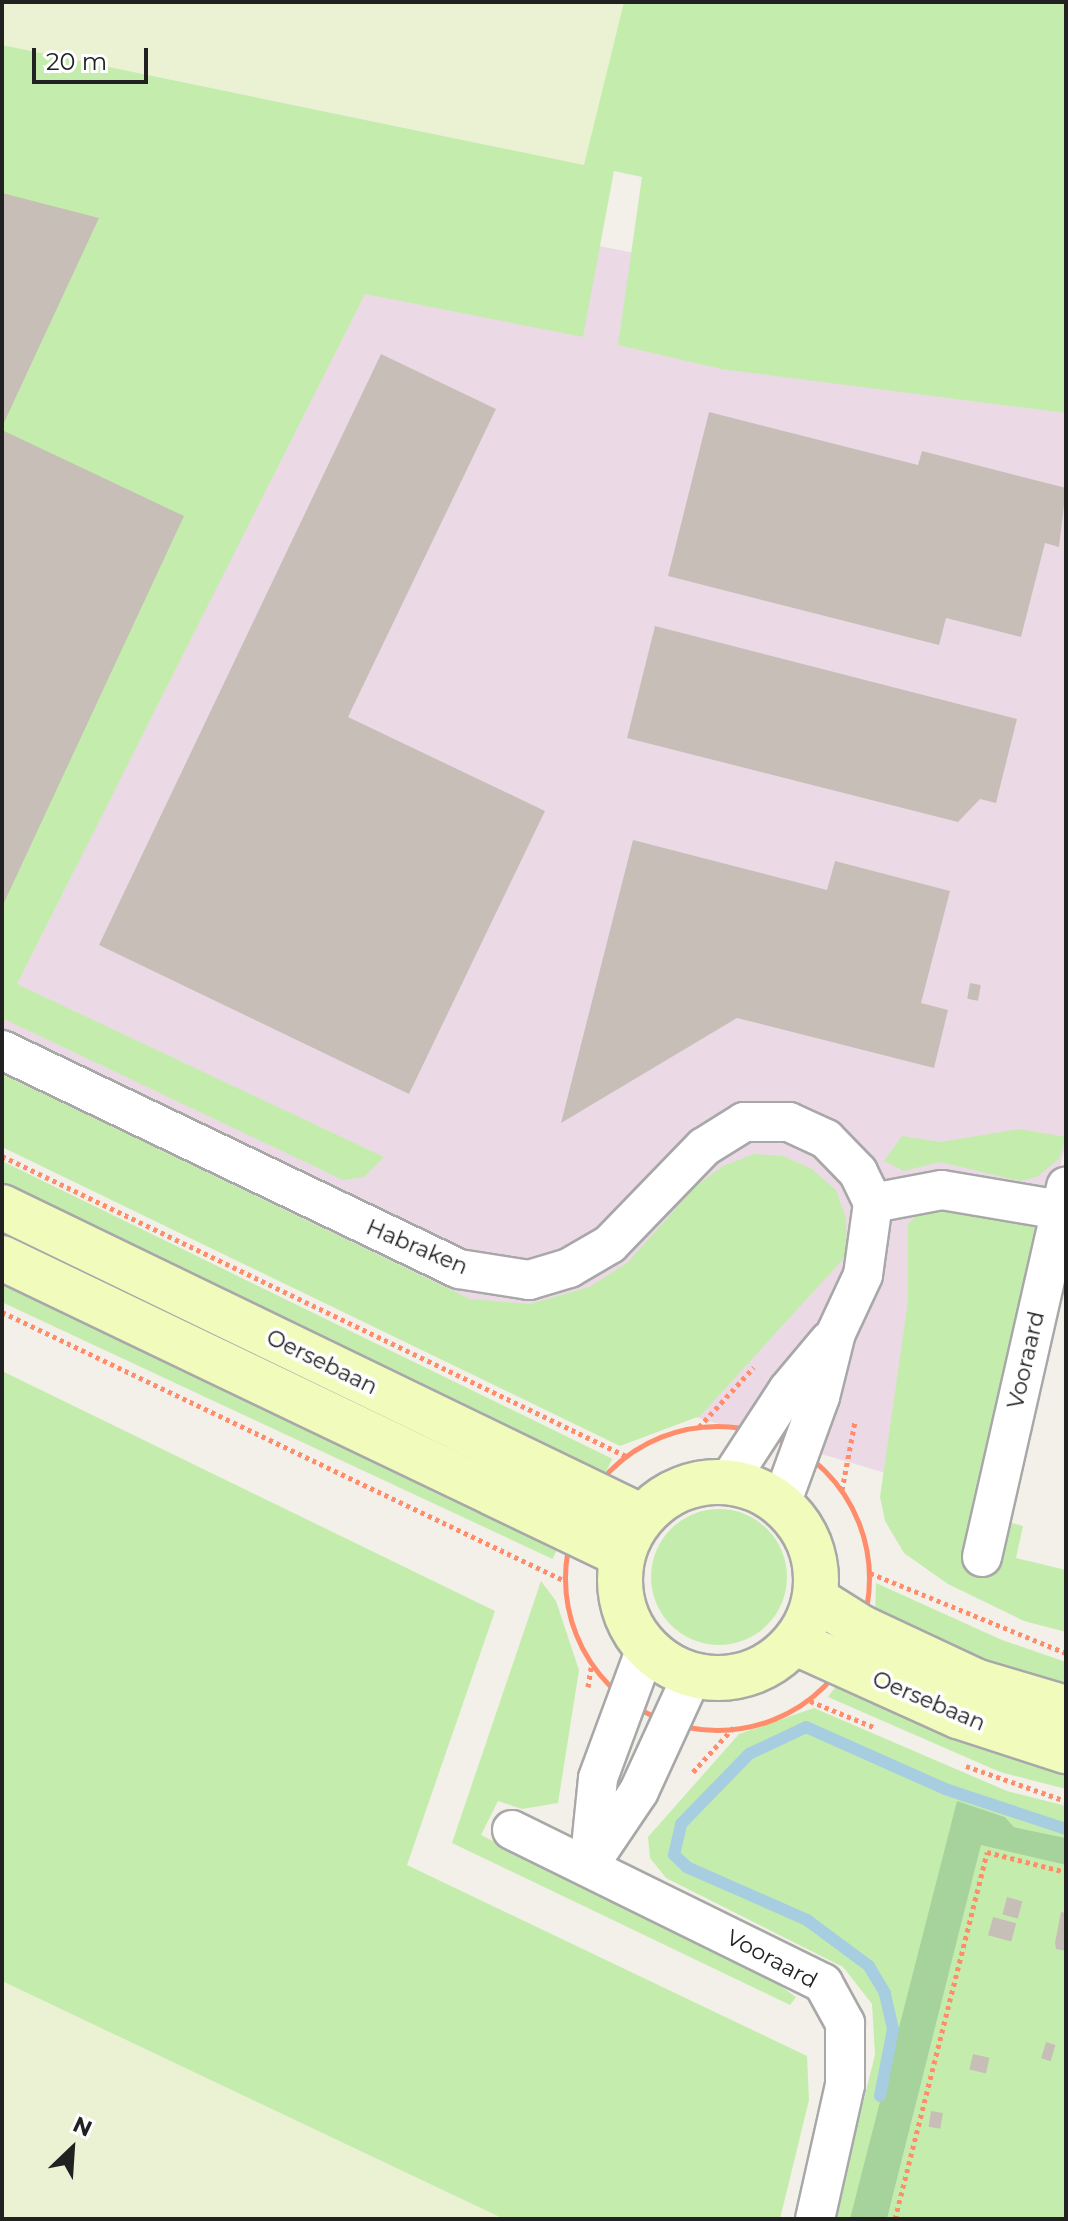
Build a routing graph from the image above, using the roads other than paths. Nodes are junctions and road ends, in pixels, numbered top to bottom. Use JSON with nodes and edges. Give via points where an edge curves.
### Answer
{"nodes":[{"id":1,"x":2,"y":1050,"type":"edge"},
{"id":2,"x":1063,"y":1198,"type":"edge"},
{"id":3,"x":873,"y":1203,"type":"junction"},
{"id":4,"x":2,"y":1207,"type":"edge"},
{"id":5,"x":2,"y":1258,"type":"edge"},
{"id":6,"x":836,"y":1333,"type":"junction"},
{"id":7,"x":728,"y":1482,"type":"junction"},
{"id":8,"x":781,"y":1504,"type":"junction"},
{"id":9,"x":642,"y":1517,"type":"junction"},
{"id":10,"x":622,"y":1555,"type":"junction"},
{"id":11,"x":982,"y":1557,"type":"dead end"},
{"id":12,"x":816,"y":1599,"type":"junction"},
{"id":13,"x":796,"y":1643,"type":"junction"},
{"id":14,"x":646,"y":1648,"type":"junction"},
{"id":15,"x":692,"y":1676,"type":"junction"},
{"id":16,"x":1066,"y":1708,"type":"edge"},
{"id":17,"x":1066,"y":1751,"type":"edge"},
{"id":18,"x":512,"y":1830,"type":"dead end"},
{"id":19,"x":589,"y":1867,"type":"junction"},
{"id":20,"x":815,"y":2219,"type":"edge"}],
"edges":[{"from":1,"to":3,"type":"street","name":"Habraken","via":[[459,1269],[529,1280],[569,1268],[610,1244],[704,1147],[744,1122],[789,1122],[826,1139],[858,1172]]},
{"from":2,"to":3,"type":"street","name":"Vooraard","via":[[942,1190]]},
{"from":2,"to":11,"type":"street","name":"Vooraard"},
{"from":3,"to":6,"type":"street","via":[[863,1275]]},
{"from":4,"to":9,"type":"main road","name":"Oersebaan"},
{"from":5,"to":10,"type":"main road","name":"Oersebaan"},
{"from":6,"to":7,"type":"street","via":[[788,1390]]},
{"from":6,"to":8,"type":"street","via":[[820,1397]]},
{"from":7,"to":8,"type":"main road","via":[[756,1488]]},
{"from":7,"to":9,"type":"main road","via":[[696,1484],[666,1495]]},
{"from":8,"to":12,"type":"main road","via":[[808,1541],[816,1563]]},
{"from":9,"to":10,"type":"main road"},
{"from":10,"to":14,"type":"main road","via":[[619,1588],[627,1621]]},
{"from":12,"to":13,"type":"main road"},
{"from":12,"to":16,"type":"main road","name":"Oersebaan","via":[[862,1628],[975,1681]]},
{"from":13,"to":15,"type":"main road","via":[[767,1667],[730,1679]]},
{"from":13,"to":17,"type":"main road","name":"Oersebaan","via":[[958,1716]]},
{"from":14,"to":15,"type":"main road"},
{"from":14,"to":19,"type":"street","via":[[598,1778]]},
{"from":15,"to":19,"type":"street","via":[[639,1791]]},
{"from":18,"to":19,"type":"street"},
{"from":19,"to":20,"type":"street","name":"Vooraard","via":[[823,1983],[845,2023],[845,2085]]}]}
